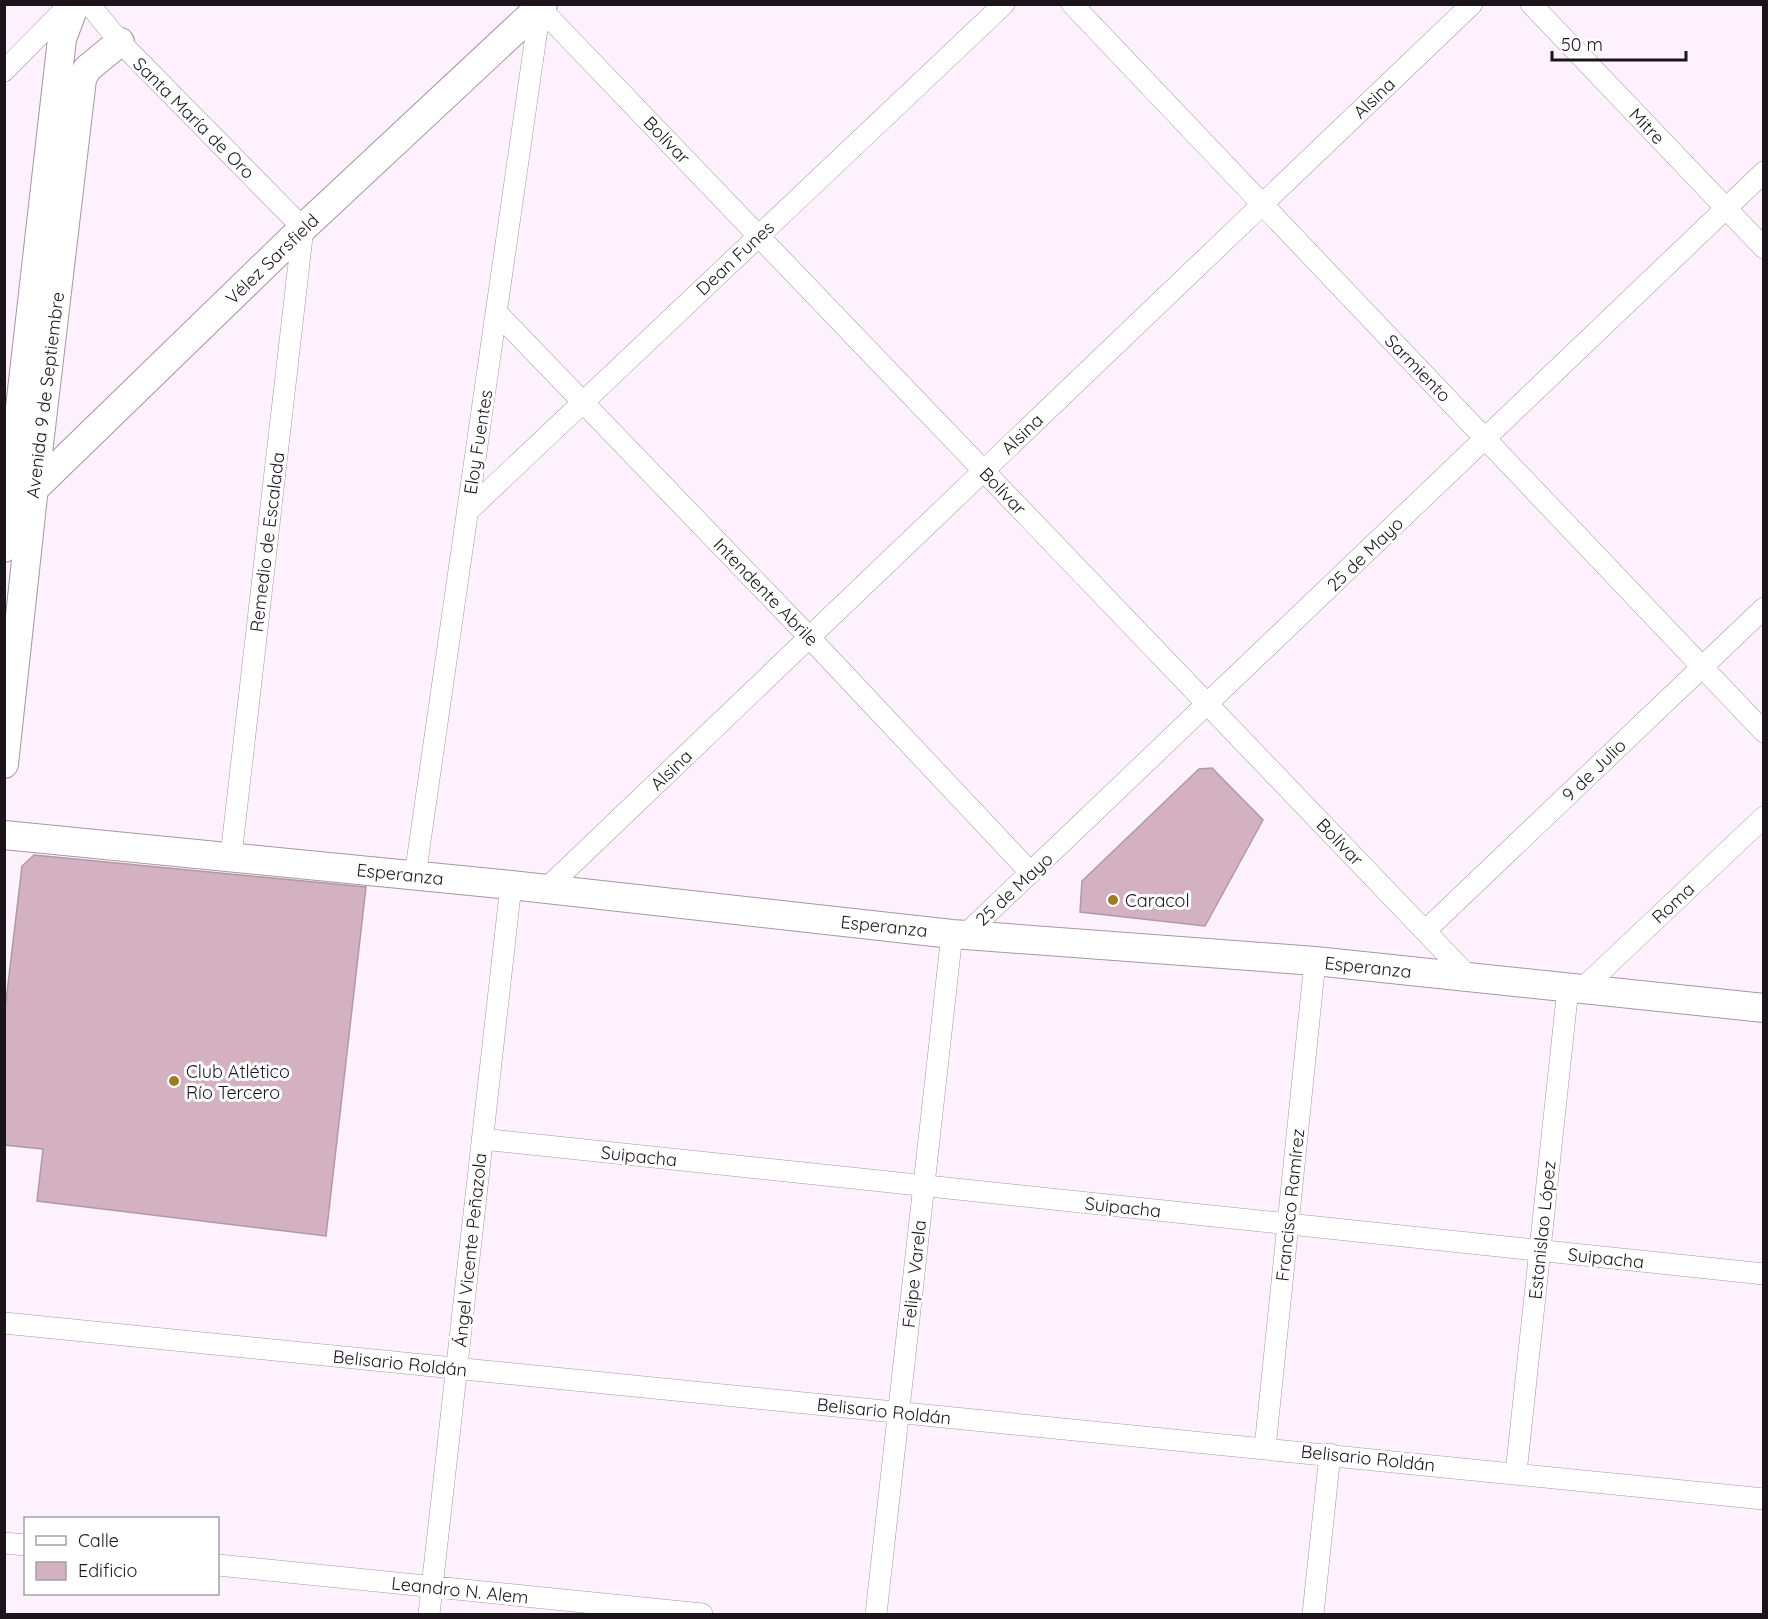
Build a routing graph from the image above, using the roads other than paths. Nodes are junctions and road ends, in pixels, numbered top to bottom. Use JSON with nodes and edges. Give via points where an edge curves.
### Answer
{"nodes":[{"id":1,"x":70,"y":4,"type":"edge"},
{"id":2,"x":75,"y":4,"type":"edge"},
{"id":3,"x":89,"y":4,"type":"edge"},
{"id":4,"x":1004,"y":4,"type":"edge"},
{"id":5,"x":1072,"y":4,"type":"edge"},
{"id":6,"x":1472,"y":4,"type":"edge"},
{"id":7,"x":1530,"y":4,"type":"edge"},
{"id":8,"x":540,"y":6,"type":"edge"},
{"id":9,"x":120,"y":42,"type":"junction"},
{"id":10,"x":4,"y":71,"type":"edge"},
{"id":11,"x":1764,"y":172,"type":"edge"},
{"id":12,"x":1262,"y":205,"type":"junction"},
{"id":13,"x":1725,"y":208,"type":"junction"},
{"id":14,"x":303,"y":228,"type":"junction"},
{"id":15,"x":759,"y":236,"type":"junction"},
{"id":16,"x":1764,"y":248,"type":"edge"},
{"id":17,"x":498,"y":314,"type":"junction"},
{"id":18,"x":12,"y":388,"type":"edge"},
{"id":19,"x":583,"y":402,"type":"junction"},
{"id":20,"x":42,"y":420,"type":"junction"},
{"id":21,"x":1485,"y":439,"type":"junction"},
{"id":22,"x":984,"y":471,"type":"junction"},
{"id":23,"x":34,"y":487,"type":"junction"},
{"id":24,"x":467,"y":512,"type":"junction"},
{"id":25,"x":6,"y":516,"type":"edge"},
{"id":26,"x":4,"y":548,"type":"edge"},
{"id":27,"x":1764,"y":608,"type":"edge"},
{"id":28,"x":810,"y":638,"type":"junction"},
{"id":29,"x":1702,"y":667,"type":"junction"},
{"id":30,"x":1208,"y":704,"type":"junction"},
{"id":31,"x":1764,"y":732,"type":"edge"},
{"id":32,"x":4,"y":764,"type":"edge"},
{"id":33,"x":1764,"y":817,"type":"edge"},
{"id":34,"x":4,"y":835,"type":"edge"},
{"id":35,"x":231,"y":856,"type":"junction"},
{"id":36,"x":1031,"y":873,"type":"junction"},
{"id":37,"x":415,"y":876,"type":"junction"},
{"id":38,"x":511,"y":885,"type":"junction"},
{"id":39,"x":546,"y":889,"type":"junction"},
{"id":40,"x":1425,"y":931,"type":"junction"},
{"id":41,"x":959,"y":934,"type":"junction"},
{"id":42,"x":1315,"y":962,"type":"junction"},
{"id":43,"x":1470,"y":978,"type":"junction"},
{"id":44,"x":1575,"y":988,"type":"junction"},
{"id":45,"x":1764,"y":1008,"type":"edge"},
{"id":46,"x":482,"y":1139,"type":"junction"},
{"id":47,"x":924,"y":1186,"type":"junction"},
{"id":48,"x":1288,"y":1224,"type":"junction"},
{"id":49,"x":1540,"y":1251,"type":"junction"},
{"id":50,"x":1764,"y":1274,"type":"edge"},
{"id":51,"x":4,"y":1323,"type":"edge"},
{"id":52,"x":456,"y":1368,"type":"junction"},
{"id":53,"x":898,"y":1413,"type":"junction"},
{"id":54,"x":1265,"y":1448,"type":"junction"},
{"id":55,"x":1330,"y":1454,"type":"junction"},
{"id":56,"x":1516,"y":1473,"type":"junction"},
{"id":57,"x":1764,"y":1499,"type":"edge"},
{"id":58,"x":4,"y":1543,"type":"edge"},
{"id":59,"x":24,"y":1545,"type":"edge"},
{"id":60,"x":219,"y":1565,"type":"edge"},
{"id":61,"x":432,"y":1587,"type":"junction"},
{"id":62,"x":429,"y":1614,"type":"edge"},
{"id":63,"x":702,"y":1614,"type":"edge"},
{"id":64,"x":876,"y":1614,"type":"edge"},
{"id":65,"x":1313,"y":1614,"type":"edge"}],
"edges":[{"from":1,"to":10,"type":"street"},
{"from":2,"to":18,"type":"main road","name":"Avenida 9 de Septiembre","via":[[62,39]]},
{"from":3,"to":9,"type":"street","name":"Santa María de Oro"},
{"from":4,"to":15,"type":"street","name":"Dean Funes"},
{"from":5,"to":12,"type":"street","name":"Sarmiento"},
{"from":6,"to":12,"type":"street","name":"Alsina"},
{"from":7,"to":13,"type":"street","name":"Mitre"},
{"from":8,"to":14,"type":"main road","name":"Vélez Sarsfield"},
{"from":8,"to":15,"type":"street","name":"Bolívar"},
{"from":8,"to":17,"type":"street","name":"Eloy Fuentes"},
{"from":9,"to":14,"type":"street","name":"Santa María de Oro"},
{"from":9,"to":20,"type":"main road","name":"Avenida 9 de Septiembre","via":[[87,69],[82,80]]},
{"from":11,"to":13,"type":"street","name":"25 de Mayo"},
{"from":12,"to":21,"type":"street","name":"Sarmiento"},
{"from":12,"to":22,"type":"street","name":"Alsina"},
{"from":13,"to":16,"type":"street","name":"Mitre"},
{"from":13,"to":21,"type":"street","name":"25 de Mayo"},
{"from":14,"to":23,"type":"main road","name":"Vélez Sarsfield"},
{"from":14,"to":35,"type":"street","name":"Remedio de Escalada"},
{"from":15,"to":19,"type":"street","name":"Dean Funes"},
{"from":15,"to":22,"type":"street","name":"Bolívar"},
{"from":17,"to":19,"type":"street","name":"Intendente Abrile"},
{"from":17,"to":24,"type":"street","name":"Eloy Fuentes"},
{"from":18,"to":20,"type":"main road"},
{"from":18,"to":25,"type":"main road","name":"Avenida 9 de Septiembre"},
{"from":19,"to":24,"type":"street","name":"Dean Funes"},
{"from":19,"to":28,"type":"street","name":"Intendente Abrile"},
{"from":20,"to":23,"type":"main road","name":"Avenida 9 de Septiembre"},
{"from":21,"to":29,"type":"street","name":"Sarmiento"},
{"from":21,"to":30,"type":"street","name":"25 de Mayo"},
{"from":22,"to":28,"type":"street","name":"Alsina"},
{"from":22,"to":30,"type":"street","name":"Bolívar"},
{"from":23,"to":25,"type":"main road","name":"Vélez Sarsfield"},
{"from":23,"to":32,"type":"main road","name":"Avenida 9 de Septiembre"},
{"from":24,"to":37,"type":"street","name":"Eloy Fuentes"},
{"from":25,"to":26,"type":"main road","name":"Avenida 9 de Septiembre"},
{"from":27,"to":29,"type":"street","name":"9 de Julio"},
{"from":28,"to":36,"type":"street","name":"Intendente Abrile"},
{"from":28,"to":39,"type":"street","name":"Alsina"},
{"from":29,"to":31,"type":"street","name":"Sarmiento"},
{"from":29,"to":40,"type":"street","name":"9 de Julio"},
{"from":30,"to":36,"type":"street","name":"25 de Mayo"},
{"from":30,"to":40,"type":"street","name":"Bolívar"},
{"from":33,"to":44,"type":"street","name":"Roma"},
{"from":34,"to":35,"type":"main road","name":"Esperanza"},
{"from":35,"to":37,"type":"main road","name":"Esperanza"},
{"from":36,"to":41,"type":"street","name":"25 de Mayo"},
{"from":37,"to":38,"type":"main road","name":"Esperanza"},
{"from":38,"to":39,"type":"main road","name":"Esperanza"},
{"from":38,"to":46,"type":"street","name":"Ángel Vicente Peñazola"},
{"from":39,"to":41,"type":"main road","name":"Esperanza"},
{"from":40,"to":43,"type":"street","name":"Bolívar"},
{"from":41,"to":42,"type":"main road","name":"Esperanza"},
{"from":41,"to":47,"type":"street","name":"Felipe Varela"},
{"from":42,"to":43,"type":"main road","name":"Esperanza"},
{"from":42,"to":48,"type":"street","name":"Francisco Ramírez"},
{"from":43,"to":44,"type":"main road","name":"Esperanza"},
{"from":44,"to":45,"type":"main road","name":"Esperanza"},
{"from":44,"to":49,"type":"street","name":"Estanislao López"},
{"from":46,"to":47,"type":"street","name":"Suipacha"},
{"from":46,"to":52,"type":"street","name":"Ángel Vicente Peñazola"},
{"from":47,"to":48,"type":"street","name":"Suipacha"},
{"from":47,"to":53,"type":"street","name":"Felipe Varela"},
{"from":48,"to":49,"type":"street","name":"Suipacha"},
{"from":48,"to":54,"type":"street","name":"Francisco Ramírez"},
{"from":49,"to":50,"type":"street","name":"Suipacha"},
{"from":49,"to":56,"type":"street","name":"Estanislao López"},
{"from":51,"to":52,"type":"street","name":"Belisario Roldán"},
{"from":52,"to":53,"type":"street","name":"Belisario Roldán"},
{"from":52,"to":61,"type":"street","name":"Ángel Vicente Peñazola"},
{"from":53,"to":54,"type":"street","name":"Belisario Roldán"},
{"from":53,"to":64,"type":"street","name":"Felipe Varela"},
{"from":54,"to":55,"type":"street","name":"Belisario Roldán"},
{"from":55,"to":56,"type":"street","name":"Belisario Roldán"},
{"from":55,"to":65,"type":"street"},
{"from":56,"to":57,"type":"street","name":"Belisario Roldán"},
{"from":58,"to":59,"type":"street"},
{"from":60,"to":61,"type":"street","name":"Leandro N. Alem"},
{"from":61,"to":62,"type":"street","name":"Ángel Vicente Peñazola"},
{"from":61,"to":63,"type":"street","name":"Leandro N. Alem"}]}
